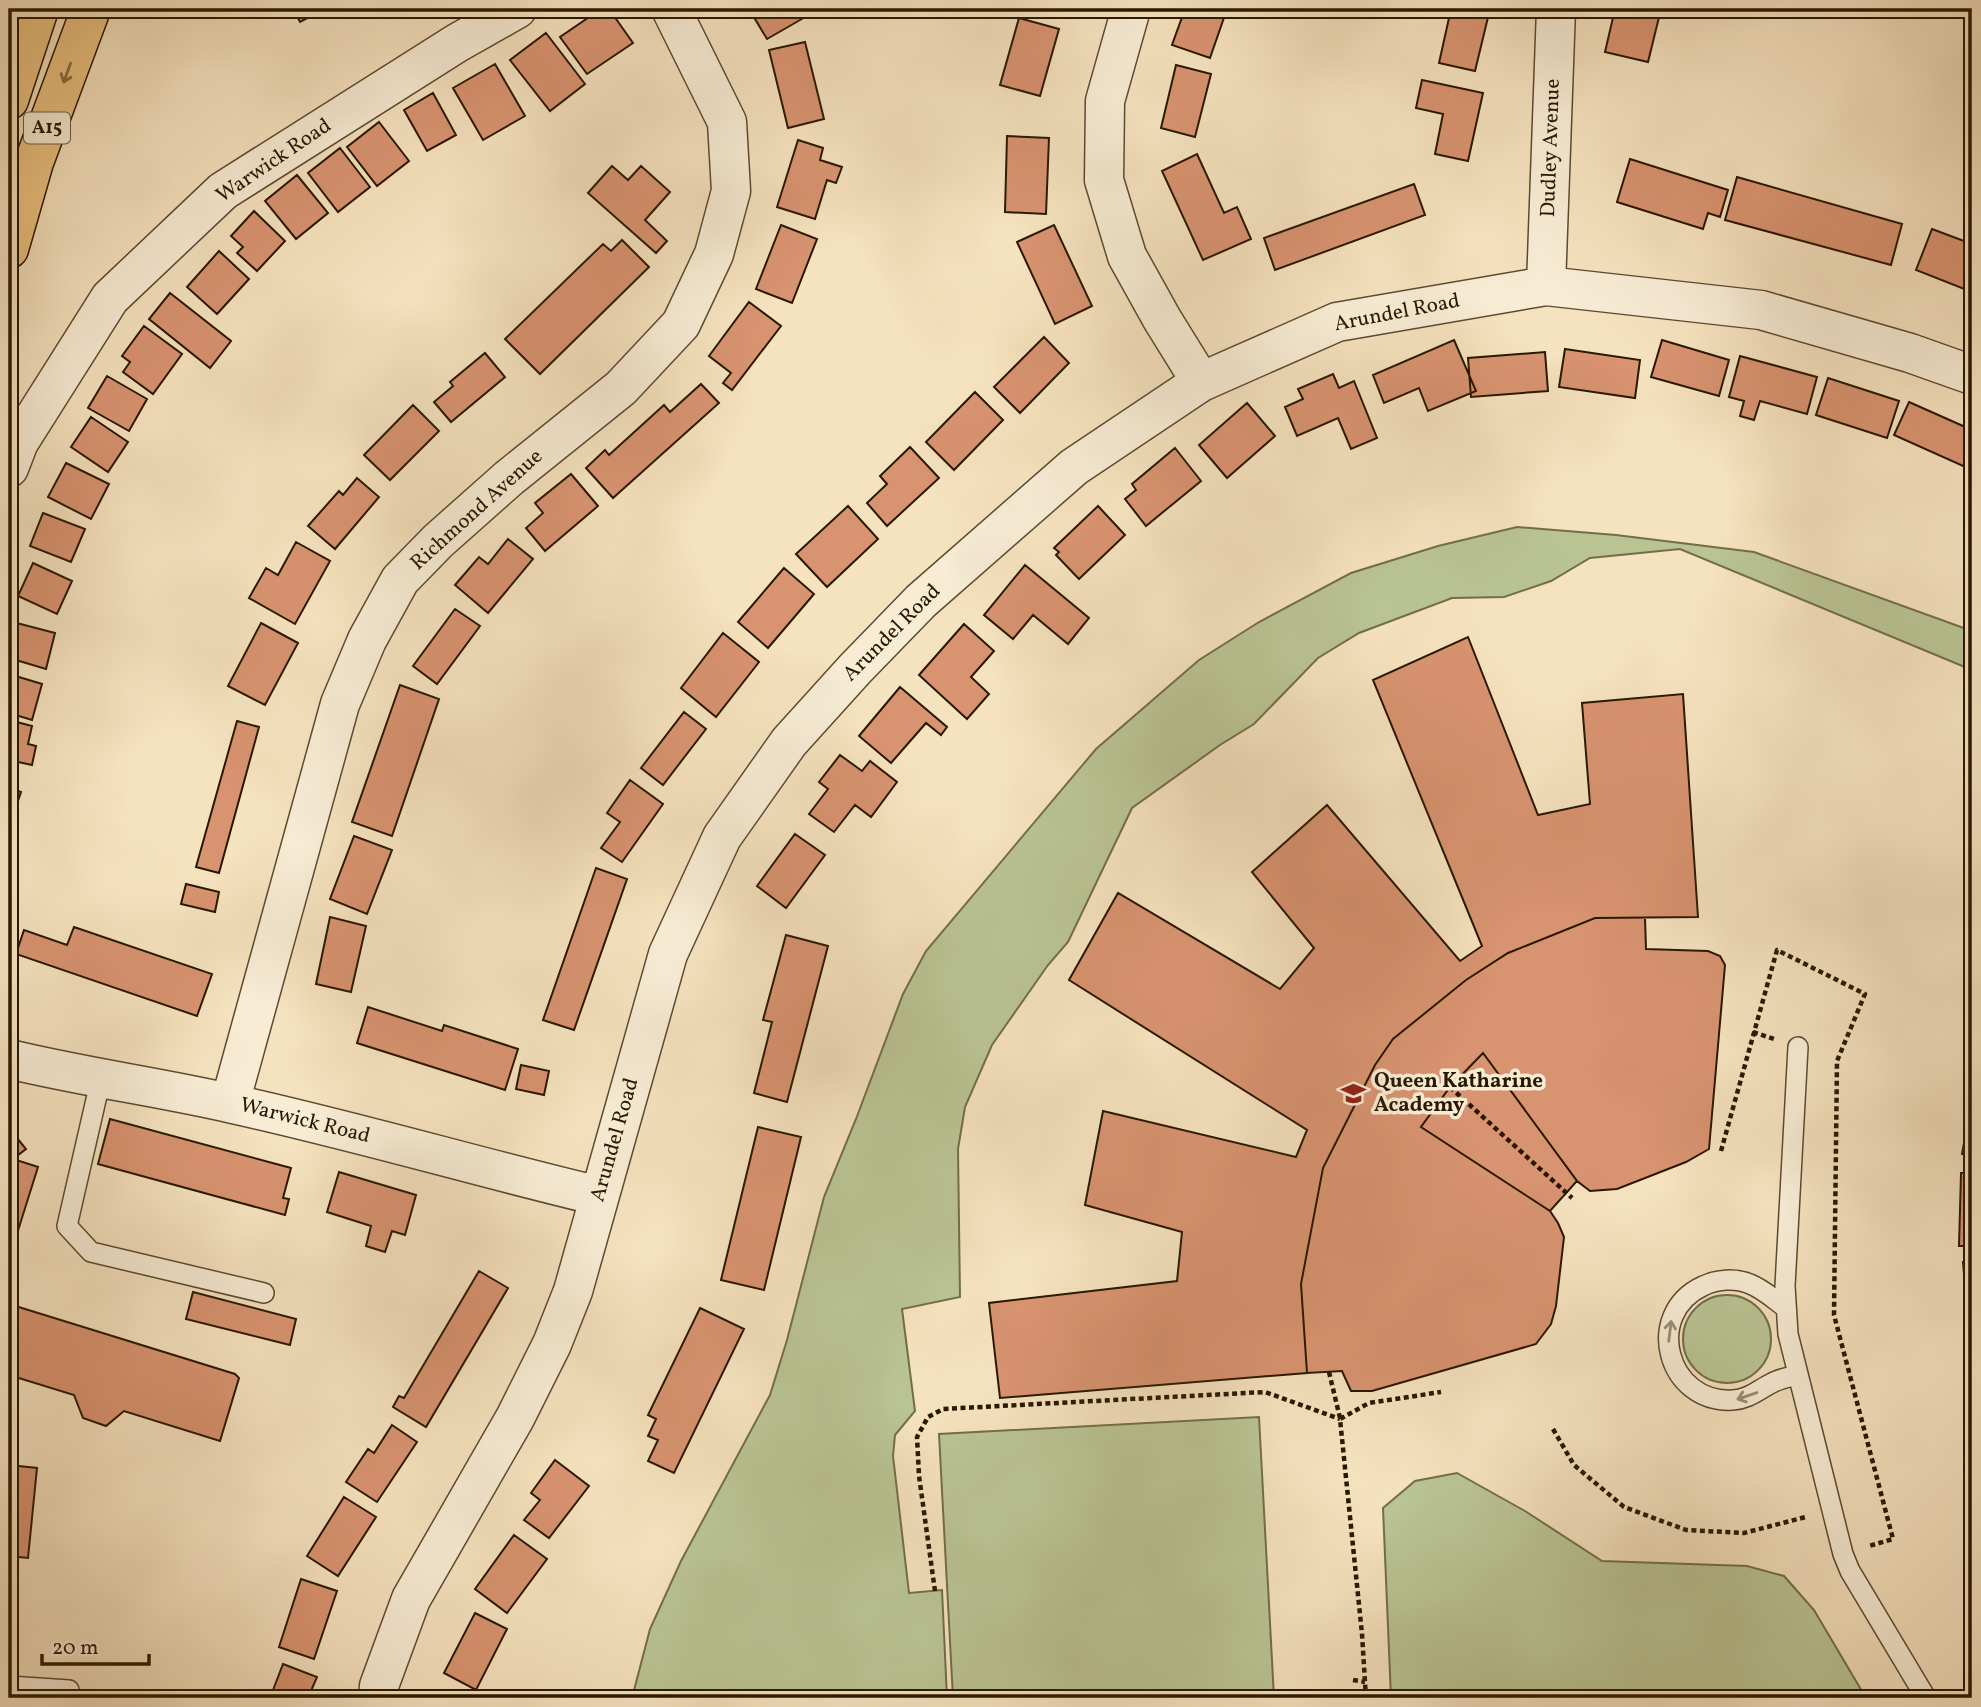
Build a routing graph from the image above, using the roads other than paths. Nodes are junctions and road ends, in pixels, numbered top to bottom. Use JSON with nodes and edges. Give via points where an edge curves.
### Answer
{"nodes":[{"id":1,"x":39,"y":9,"type":"edge"},
{"id":2,"x":90,"y":9,"type":"edge"},
{"id":3,"x":517,"y":9,"type":"edge"},
{"id":4,"x":671,"y":9,"type":"edge"},
{"id":5,"x":1131,"y":9,"type":"edge"},
{"id":6,"x":1556,"y":9,"type":"edge"},
{"id":7,"x":9,"y":100,"type":"edge"},
{"id":8,"x":9,"y":249,"type":"edge"},
{"id":9,"x":1546,"y":286,"type":"junction"},
{"id":10,"x":1972,"y":375,"type":"edge"},
{"id":11,"x":1201,"y":382,"type":"junction"},
{"id":12,"x":9,"y":468,"type":"edge"},
{"id":13,"x":1798,"y":1048,"type":"dead end"},
{"id":14,"x":9,"y":1059,"type":"edge"},
{"id":15,"x":101,"y":1078,"type":"junction"},
{"id":16,"x":230,"y":1103,"type":"junction"},
{"id":17,"x":599,"y":1196,"type":"junction"},
{"id":18,"x":264,"y":1293,"type":"dead end"},
{"id":19,"x":1786,"y":1308,"type":"junction"},
{"id":20,"x":1797,"y":1375,"type":"junction"},
{"id":21,"x":9,"y":1686,"type":"edge"},
{"id":22,"x":69,"y":1690,"type":"dead end"},
{"id":23,"x":378,"y":1698,"type":"edge"},
{"id":24,"x":1926,"y":1698,"type":"edge"}],
"edges":[{"from":1,"to":7,"type":"highway","number":"A15"},
{"from":2,"to":8,"type":"highway","number":"A15","one_way":true,"via":[[34,162]]},
{"from":3,"to":12,"type":"street","name":"Warwick Road","via":[[223,191],[110,298],[19,442]]},
{"from":4,"to":16,"type":"street","name":"Richmond Avenue","via":[[727,122],[731,191],[713,254],[681,324],[621,388],[509,478],[400,580],[367,640],[340,704]]},
{"from":5,"to":11,"type":"street","via":[[1105,101],[1104,180],[1127,256]]},
{"from":6,"to":9,"type":"street","name":"Dudley Avenue"},
{"from":9,"to":10,"type":"street","name":"Arundel Road","via":[[1761,310]]},
{"from":9,"to":11,"type":"street","name":"Arundel Road","via":[[1337,322]]},
{"from":11,"to":17,"type":"street","name":"Arundel Road","via":[[1074,467],[995,534],[921,601],[789,742],[722,837],[668,954]]},
{"from":13,"to":19,"type":"lane"},
{"from":14,"to":15,"type":"street","name":"Warwick Road"},
{"from":15,"to":16,"type":"street","name":"Warwick Road"},
{"from":15,"to":18,"type":"lane","via":[[67,1226],[91,1252]]},
{"from":16,"to":17,"type":"street","name":"Warwick Road"},
{"from":17,"to":23,"type":"street","name":"Arundel Road","via":[[573,1291],[552,1344],[411,1599]]},
{"from":19,"to":20,"type":"lane"},
{"from":20,"to":19,"type":"lane","one_way":true,"via":[[1771,1383],[1754,1395],[1714,1399],[1695,1391],[1671,1358],[1671,1320],[1695,1290],[1712,1282],[1750,1284]]},
{"from":20,"to":24,"type":"lane","via":[[1843,1554]]},
{"from":21,"to":22,"type":"lane"}]}
